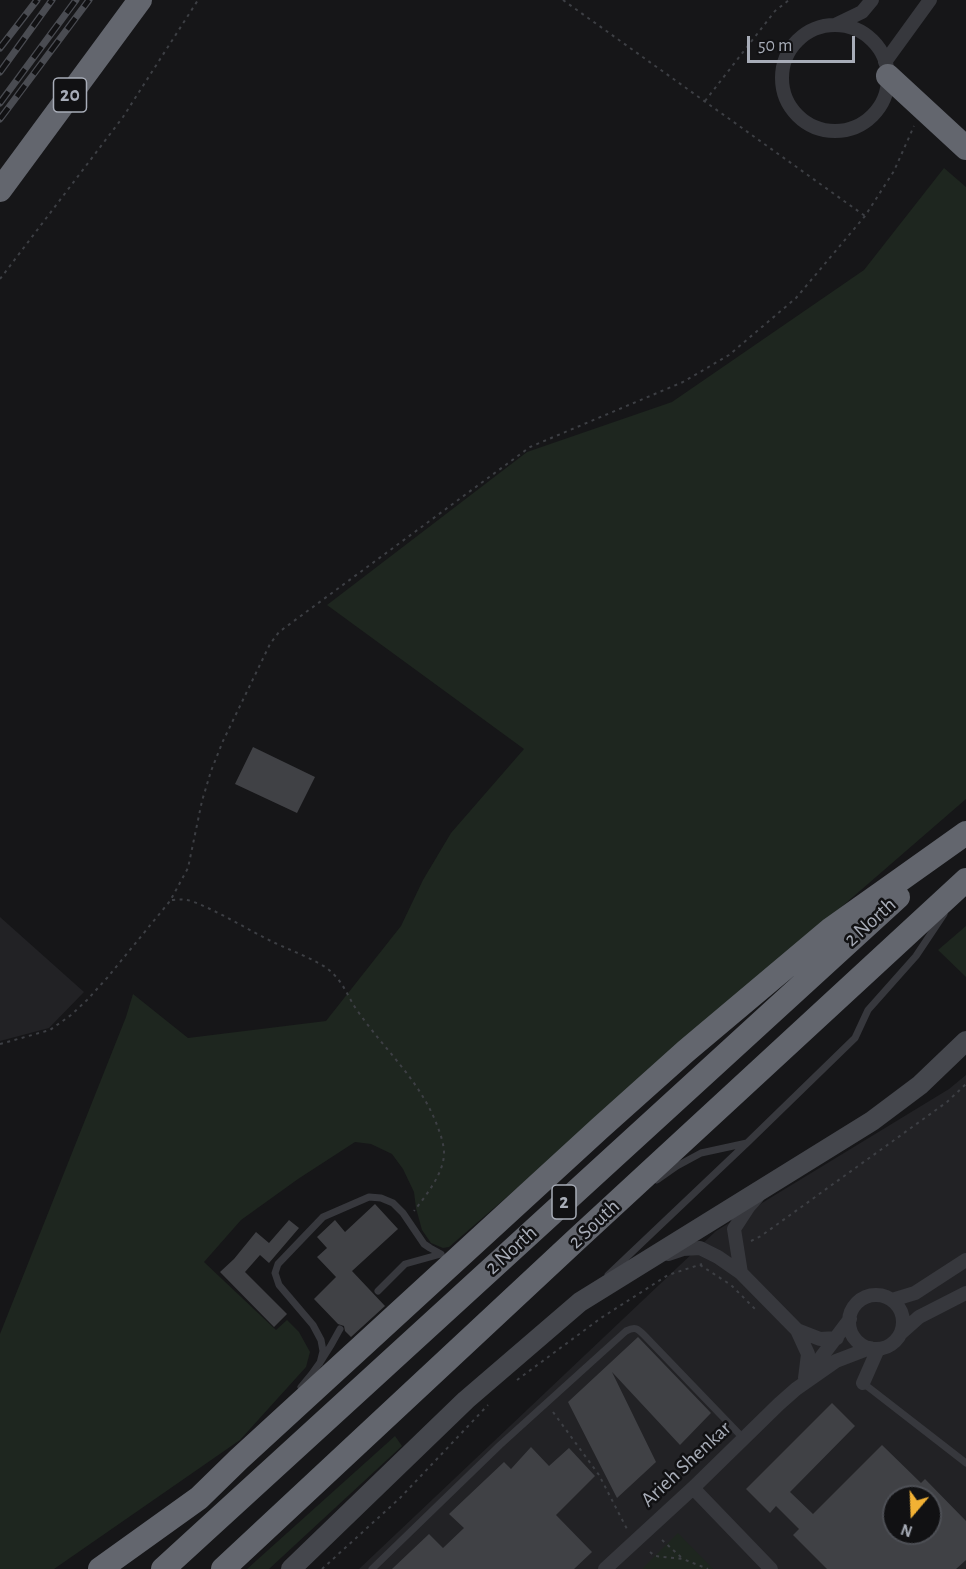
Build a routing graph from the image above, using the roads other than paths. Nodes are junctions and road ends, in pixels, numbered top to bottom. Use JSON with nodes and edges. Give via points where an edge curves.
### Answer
{"nodes":[{"id":1,"x":140,"y":0,"type":"edge"},
{"id":2,"x":872,"y":0,"type":"edge"},
{"id":3,"x":930,"y":0,"type":"edge"},
{"id":4,"x":835,"y":25,"type":"junction"},
{"id":5,"x":886,"y":69,"type":"junction"},
{"id":6,"x":966,"y":148,"type":"edge"},
{"id":7,"x":0,"y":190,"type":"edge"},
{"id":8,"x":966,"y":834,"type":"edge"},
{"id":9,"x":966,"y":881,"type":"edge"},
{"id":10,"x":953,"y":901,"type":"dead end"},
{"id":11,"x":947,"y":910,"type":"dead end"},
{"id":12,"x":966,"y":1041,"type":"edge"},
{"id":13,"x":600,"y":1128,"type":"junction"},
{"id":14,"x":747,"y":1143,"type":"junction"},
{"id":15,"x":650,"y":1185,"type":"dead end"},
{"id":16,"x":767,"y":1186,"type":"junction"},
{"id":17,"x":632,"y":1199,"type":"dead end"},
{"id":18,"x":499,"y":1210,"type":"dead end"},
{"id":19,"x":578,"y":1238,"type":"junction"},
{"id":20,"x":966,"y":1260,"type":"edge"},
{"id":21,"x":637,"y":1266,"type":"junction"},
{"id":22,"x":741,"y":1273,"type":"junction"},
{"id":23,"x":378,"y":1291,"type":"dead end"},
{"id":24,"x":966,"y":1293,"type":"edge"},
{"id":25,"x":892,"y":1300,"type":"junction"},
{"id":26,"x":580,"y":1302,"type":"junction"},
{"id":27,"x":850,"y":1319,"type":"junction"},
{"id":28,"x":340,"y":1329,"type":"dead end"},
{"id":29,"x":797,"y":1330,"type":"junction"},
{"id":30,"x":901,"y":1333,"type":"junction"},
{"id":31,"x":837,"y":1338,"type":"junction"},
{"id":32,"x":874,"y":1348,"type":"junction"},
{"id":33,"x":320,"y":1363,"type":"junction"},
{"id":34,"x":805,"y":1378,"type":"junction"},
{"id":35,"x":863,"y":1383,"type":"joint"},
{"id":36,"x":796,"y":1389,"type":"junction"},
{"id":37,"x":298,"y":1391,"type":"dead end"},
{"id":38,"x":283,"y":1408,"type":"dead end"},
{"id":39,"x":744,"y":1439,"type":"junction"},
{"id":40,"x":239,"y":1459,"type":"junction"},
{"id":41,"x":966,"y":1463,"type":"edge"},
{"id":42,"x":693,"y":1488,"type":"junction"},
{"id":43,"x":100,"y":1569,"type":"edge"},
{"id":44,"x":163,"y":1569,"type":"edge"},
{"id":45,"x":223,"y":1569,"type":"edge"},
{"id":46,"x":291,"y":1569,"type":"edge"},
{"id":47,"x":372,"y":1569,"type":"edge"},
{"id":48,"x":605,"y":1569,"type":"edge"},
{"id":49,"x":771,"y":1569,"type":"edge"}],
"edges":[{"from":1,"to":7,"type":"highway","number":"20"},
{"from":2,"to":4,"type":"street","via":[[862,12]]},
{"from":3,"to":5,"type":"street"},
{"from":4,"to":5,"type":"street","via":[[853,28],[869,37],[881,51]]},
{"from":4,"to":5,"type":"street","via":[[805,34],[785,58],[782,89],[796,115],[826,131],[855,128],[875,113],[888,86]]},
{"from":5,"to":6,"type":"highway"},
{"from":8,"to":13,"type":"highway","via":[[831,929]]},
{"from":8,"to":44,"type":"highway","name":"2 North","number":"2"},
{"from":9,"to":10,"type":"lane"},
{"from":9,"to":19,"type":"highway","name":"2 South","number":"2"},
{"from":11,"to":14,"type":"lane","via":[[916,956],[868,1010],[855,1038]]},
{"from":12,"to":16,"type":"main road","via":[[920,1085],[872,1121]]},
{"from":13,"to":18,"type":"lane"},
{"from":13,"to":40,"type":"highway"},
{"from":14,"to":15,"type":"lane","via":[[701,1153]]},
{"from":14,"to":26,"type":"lane"},
{"from":16,"to":21,"type":"main road"},
{"from":16,"to":22,"type":"street","via":[[734,1229]]},
{"from":17,"to":19,"type":"lane"},
{"from":19,"to":45,"type":"highway","name":"2 South","number":"2"},
{"from":20,"to":25,"type":"street","via":[[915,1293]]},
{"from":21,"to":22,"type":"street","via":[[684,1249],[700,1248]]},
{"from":21,"to":26,"type":"main road"},
{"from":22,"to":29,"type":"street"},
{"from":23,"to":33,"type":"lane","via":[[405,1264],[444,1254],[424,1244],[403,1213],[381,1198],[369,1197],[323,1217],[278,1264],[275,1273],[279,1285],[321,1340]]},
{"from":24,"to":30,"type":"street","via":[[919,1317]]},
{"from":25,"to":27,"type":"street","via":[[877,1295],[862,1299]]},
{"from":25,"to":30,"type":"street","via":[[902,1312]]},
{"from":26,"to":46,"type":"main road","via":[[465,1400]]},
{"from":27,"to":31,"type":"street","name":"Arieh Shenkar"},
{"from":27,"to":32,"type":"street","via":[[857,1341]]},
{"from":28,"to":33,"type":"lane"},
{"from":29,"to":31,"type":"street","via":[[820,1339]]},
{"from":29,"to":34,"type":"street","via":[[808,1354]]},
{"from":30,"to":32,"type":"street","via":[[892,1344]]},
{"from":31,"to":34,"type":"street","name":"Arieh Shenkar"},
{"from":32,"to":35,"type":"street"},
{"from":32,"to":36,"type":"street","name":"Arieh Shenkar","via":[[836,1360]]},
{"from":33,"to":37,"type":"lane"},
{"from":34,"to":36,"type":"street","name":"Arieh Shenkar"},
{"from":35,"to":41,"type":"lane"},
{"from":36,"to":39,"type":"street","name":"Arieh Shenkar"},
{"from":38,"to":40,"type":"lane"},
{"from":39,"to":42,"type":"street","name":"Arieh Shenkar"},
{"from":39,"to":47,"type":"lane","via":[[638,1329],[626,1330]]},
{"from":40,"to":43,"type":"highway","via":[[199,1498]]},
{"from":42,"to":48,"type":"street","name":"Arieh Shenkar"},
{"from":42,"to":49,"type":"street"}]}
